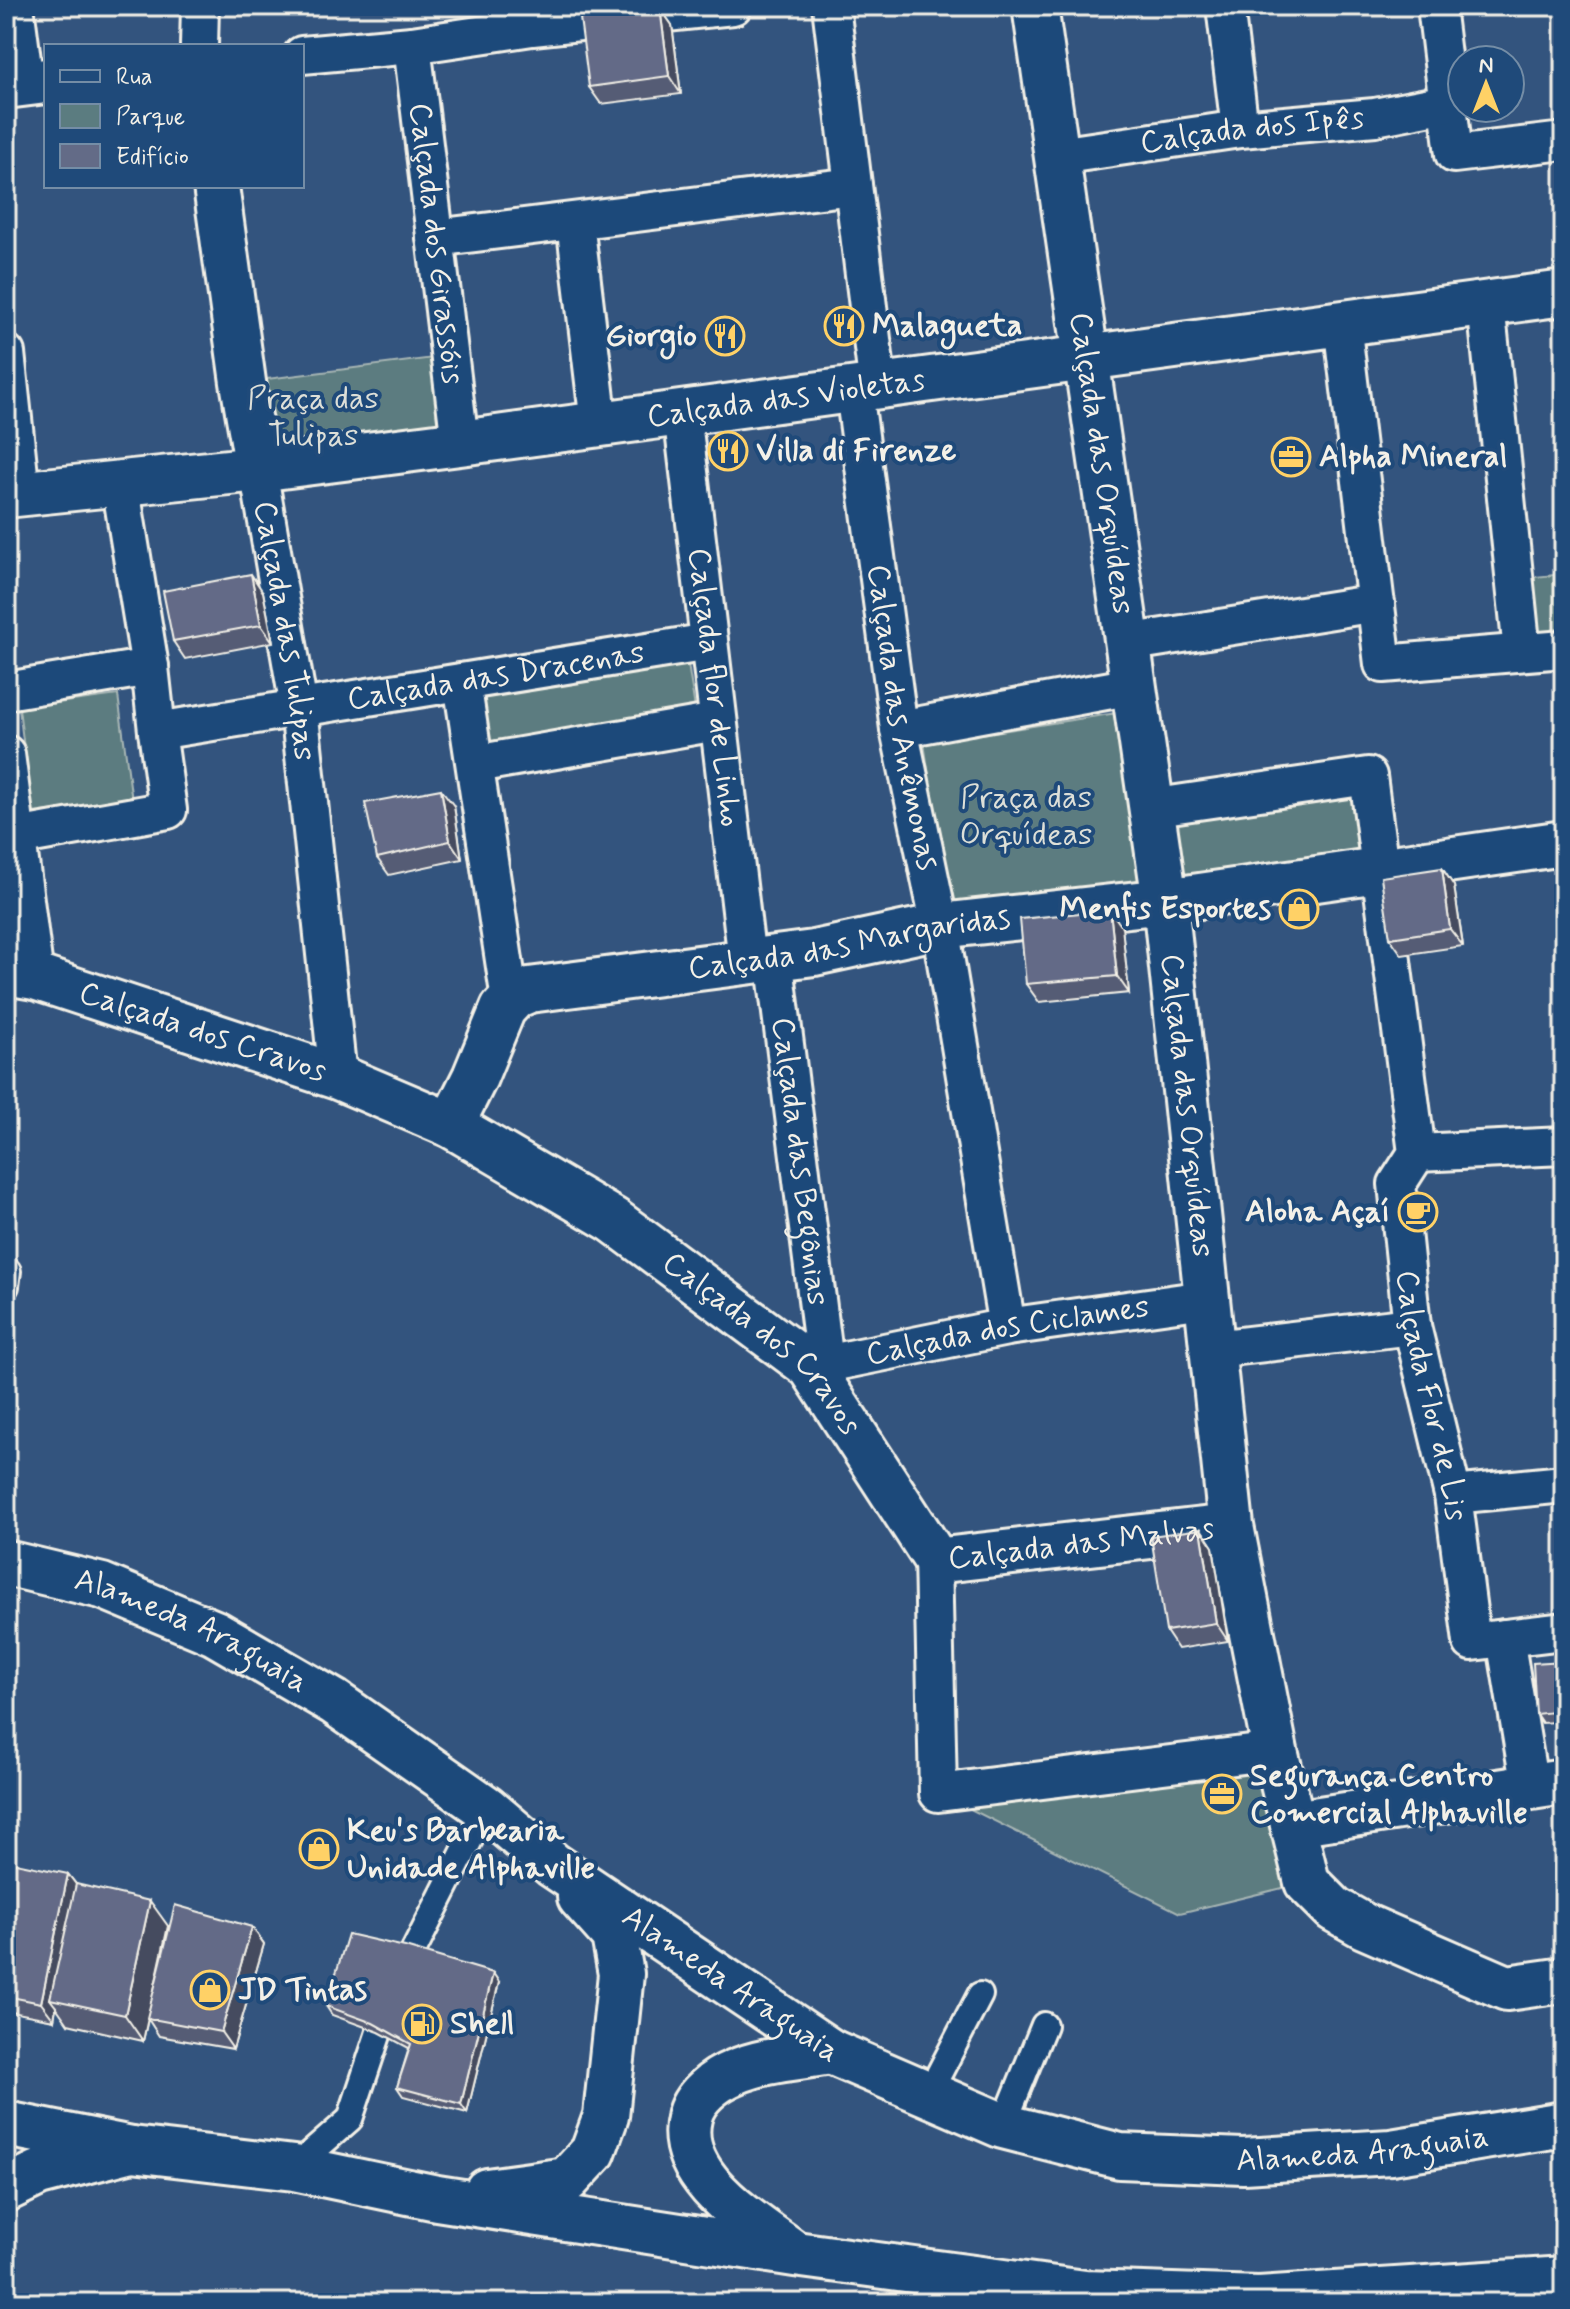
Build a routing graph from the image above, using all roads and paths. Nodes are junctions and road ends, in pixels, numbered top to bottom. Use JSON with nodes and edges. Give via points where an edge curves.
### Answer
{"nodes":[{"id":1,"x":15,"y":6,"type":"edge"},
{"id":2,"x":200,"y":6,"type":"edge"},
{"id":3,"x":733,"y":6,"type":"edge"},
{"id":4,"x":831,"y":6,"type":"edge"},
{"id":5,"x":1035,"y":6,"type":"edge"},
{"id":6,"x":1225,"y":6,"type":"edge"},
{"id":7,"x":1436,"y":6,"type":"edge"},
{"id":8,"x":530,"y":16,"type":"edge"},
{"id":9,"x":199,"y":44,"type":"edge"},
{"id":10,"x":412,"y":45,"type":"junction"},
{"id":11,"x":304,"y":55,"type":"edge"},
{"id":12,"x":26,"y":83,"type":"edge"},
{"id":13,"x":1446,"y":94,"type":"edge"},
{"id":14,"x":1446,"y":103,"type":"edge"},
{"id":15,"x":1450,"y":124,"type":"edge"},
{"id":16,"x":1240,"y":129,"type":"junction"},
{"id":17,"x":1564,"y":141,"type":"edge"},
{"id":18,"x":1058,"y":156,"type":"junction"},
{"id":19,"x":853,"y":186,"type":"junction"},
{"id":20,"x":216,"y":188,"type":"edge"},
{"id":21,"x":575,"y":222,"type":"junction"},
{"id":22,"x":435,"y":238,"type":"junction"},
{"id":23,"x":1564,"y":293,"type":"edge"},
{"id":24,"x":1486,"y":304,"type":"junction"},
{"id":25,"x":1342,"y":323,"type":"junction"},
{"id":26,"x":6,"y":353,"type":"edge"},
{"id":27,"x":1088,"y":359,"type":"junction"},
{"id":28,"x":866,"y":389,"type":"junction"},
{"id":29,"x":682,"y":413,"type":"junction"},
{"id":30,"x":599,"y":424,"type":"junction"},
{"id":31,"x":460,"y":443,"type":"junction"},
{"id":32,"x":258,"y":469,"type":"junction"},
{"id":33,"x":120,"y":483,"type":"junction"},
{"id":34,"x":14,"y":494,"type":"edge"},
{"id":35,"x":1376,"y":603,"type":"junction"},
{"id":36,"x":709,"y":642,"type":"junction"},
{"id":37,"x":1126,"y":643,"type":"junction"},
{"id":38,"x":1564,"y":649,"type":"edge"},
{"id":39,"x":1522,"y":652,"type":"junction"},
{"id":40,"x":150,"y":667,"type":"junction"},
{"id":41,"x":462,"y":682,"type":"junction"},
{"id":42,"x":1133,"y":686,"type":"junction"},
{"id":43,"x":6,"y":691,"type":"edge"},
{"id":44,"x":299,"y":708,"type":"junction"},
{"id":45,"x":717,"y":722,"type":"junction"},
{"id":46,"x":899,"y":729,"type":"junction"},
{"id":47,"x":157,"y":731,"type":"junction"},
{"id":48,"x":6,"y":754,"type":"edge"},
{"id":49,"x":475,"y":764,"type":"junction"},
{"id":50,"x":1150,"y":808,"type":"junction"},
{"id":51,"x":16,"y":837,"type":"junction"},
{"id":52,"x":1564,"y":843,"type":"edge"},
{"id":53,"x":1379,"y":870,"type":"junction"},
{"id":54,"x":1165,"y":901,"type":"junction"},
{"id":55,"x":940,"y":926,"type":"junction"},
{"id":56,"x":761,"y":959,"type":"junction"},
{"id":57,"x":20,"y":975,"type":"edge"},
{"id":58,"x":510,"y":1000,"type":"junction"},
{"id":59,"x":338,"y":1077,"type":"junction"},
{"id":60,"x":451,"y":1125,"type":"junction"},
{"id":61,"x":1564,"y":1146,"type":"edge"},
{"id":62,"x":1417,"y":1153,"type":"junction"},
{"id":63,"x":1205,"y":1299,"type":"junction"},
{"id":64,"x":1412,"y":1326,"type":"junction"},
{"id":65,"x":1007,"y":1327,"type":"junction"},
{"id":66,"x":1214,"y":1349,"type":"junction"},
{"id":67,"x":818,"y":1365,"type":"junction"},
{"id":68,"x":1564,"y":1484,"type":"edge"},
{"id":69,"x":1453,"y":1495,"type":"junction"},
{"id":70,"x":1231,"y":1526,"type":"junction"},
{"id":71,"x":933,"y":1555,"type":"junction"},
{"id":72,"x":6,"y":1563,"type":"edge"},
{"id":73,"x":1564,"y":1631,"type":"edge"},
{"id":74,"x":1489,"y":1640,"type":"junction"},
{"id":75,"x":1275,"y":1751,"type":"junction"},
{"id":76,"x":1547,"y":1785,"type":"edge"},
{"id":77,"x":486,"y":1808,"type":"junction"},
{"id":78,"x":1293,"y":1823,"type":"junction"},
{"id":79,"x":553,"y":1865,"type":"junction"},
{"id":80,"x":411,"y":1956,"type":"edge"},
{"id":81,"x":1564,"y":1980,"type":"edge"},
{"id":82,"x":980,"y":1995,"type":"dead end"},
{"id":83,"x":1044,"y":2025,"type":"dead end"},
{"id":84,"x":379,"y":2032,"type":"edge"},
{"id":85,"x":831,"y":2052,"type":"junction"},
{"id":86,"x":928,"y":2095,"type":"junction"},
{"id":87,"x":6,"y":2124,"type":"edge"},
{"id":88,"x":1003,"y":2126,"type":"junction"},
{"id":89,"x":1555,"y":2128,"type":"edge"},
{"id":90,"x":132,"y":2149,"type":"junction"},
{"id":91,"x":294,"y":2168,"type":"junction"},
{"id":92,"x":6,"y":2189,"type":"edge"},
{"id":93,"x":437,"y":2198,"type":"junction"},
{"id":94,"x":795,"y":2254,"type":"junction"},
{"id":95,"x":1564,"y":2279,"type":"edge"},
{"id":96,"x":1505,"y":2293,"type":"edge"},
{"id":97,"x":1085,"y":2298,"type":"edge"}],
"edges":[{"from":1,"to":12,"type":"street"},
{"from":2,"to":9,"type":"street"},
{"from":3,"to":8,"type":"street"},
{"from":4,"to":19,"type":"street","name":"Calçada das Anêmonas"},
{"from":5,"to":18,"type":"street","name":"Calçada das Orquídeas"},
{"from":6,"to":16,"type":"street"},
{"from":7,"to":13,"type":"street"},
{"from":8,"to":10,"type":"street"},
{"from":10,"to":11,"type":"street"},
{"from":10,"to":22,"type":"street","name":"Calçada dos Girassóis"},
{"from":14,"to":16,"type":"street","name":"Calçada dos Ipês","via":[[1375,117]]},
{"from":15,"to":17,"type":"street","via":[[1454,154]]},
{"from":16,"to":18,"type":"street","name":"Calçada dos Ipês"},
{"from":18,"to":27,"type":"street","name":"Calçada das Orquídeas"},
{"from":19,"to":21,"type":"street"},
{"from":19,"to":28,"type":"street","name":"Calçada das Anêmonas"},
{"from":20,"to":32,"type":"street","name":"Calçada das Tulipas"},
{"from":21,"to":22,"type":"street"},
{"from":21,"to":30,"type":"street"},
{"from":22,"to":31,"type":"street","name":"Calçada dos Girassóis"},
{"from":23,"to":24,"type":"street","name":"Calçada das Violetas"},
{"from":24,"to":25,"type":"street","name":"Calçada das Violetas"},
{"from":24,"to":39,"type":"street"},
{"from":25,"to":27,"type":"street","name":"Calçada das Violetas"},
{"from":25,"to":35,"type":"street"},
{"from":26,"to":34,"type":"street"},
{"from":27,"to":28,"type":"street","name":"Calçada das Violetas"},
{"from":27,"to":37,"type":"street","name":"Calçada das Orquídeas"},
{"from":28,"to":29,"type":"street","name":"Calçada das Violetas"},
{"from":28,"to":46,"type":"street","name":"Calçada das Anêmonas"},
{"from":29,"to":30,"type":"street","name":"Calçada das Violetas"},
{"from":29,"to":36,"type":"street","name":"Calçada flor de Linho"},
{"from":30,"to":31,"type":"street","name":"Calçada das Violetas"},
{"from":31,"to":32,"type":"street","name":"Calçada das Violetas"},
{"from":32,"to":33,"type":"street","name":"Calçada das Violetas"},
{"from":32,"to":44,"type":"street","name":"Calçada das Tulipas"},
{"from":33,"to":34,"type":"street","name":"Calçada das Violetas"},
{"from":33,"to":40,"type":"street"},
{"from":35,"to":37,"type":"street"},
{"from":35,"to":39,"type":"street","via":[[1383,664]]},
{"from":36,"to":41,"type":"street","name":"Calçada das Dracenas"},
{"from":36,"to":45,"type":"street","name":"Calçada flor de Linho"},
{"from":37,"to":42,"type":"street","name":"Calçada das Orquídeas"},
{"from":38,"to":39,"type":"street"},
{"from":40,"to":43,"type":"street"},
{"from":40,"to":47,"type":"street"},
{"from":41,"to":44,"type":"street","name":"Calçada das Dracenas"},
{"from":41,"to":49,"type":"street"},
{"from":42,"to":46,"type":"street"},
{"from":42,"to":50,"type":"street","name":"Calçada das Orquídeas"},
{"from":44,"to":47,"type":"street","name":"Calçada das Dracenas"},
{"from":44,"to":59,"type":"street","name":"Calçada das Tulipas"},
{"from":45,"to":49,"type":"street"},
{"from":45,"to":56,"type":"street","name":"Calçada flor de Linho"},
{"from":46,"to":55,"type":"street","name":"Calçada das Anêmonas"},
{"from":47,"to":51,"type":"street","via":[[168,810]]},
{"from":48,"to":51,"type":"street"},
{"from":49,"to":58,"type":"street"},
{"from":50,"to":53,"type":"street","via":[[1368,776]]},
{"from":50,"to":54,"type":"street","name":"Calçada das Orquídeas"},
{"from":51,"to":57,"type":"street"},
{"from":52,"to":53,"type":"street","name":"Calçada das Margaridas"},
{"from":53,"to":54,"type":"street","name":"Calçada das Margaridas"},
{"from":53,"to":62,"type":"street"},
{"from":54,"to":55,"type":"street","name":"Calçada das Margaridas"},
{"from":54,"to":63,"type":"street","name":"Calçada das Orquídeas"},
{"from":55,"to":56,"type":"street","name":"Calçada das Margaridas"},
{"from":55,"to":65,"type":"street","name":"Calçada das Anêmonas"},
{"from":56,"to":58,"type":"street","name":"Calçada das Margaridas","via":[[537,988]]},
{"from":56,"to":67,"type":"street","name":"Calçada das Begônias"},
{"from":57,"to":59,"type":"street","name":"Calçada dos Cravos"},
{"from":58,"to":60,"type":"street"},
{"from":59,"to":60,"type":"street","name":"Calçada dos Cravos"},
{"from":60,"to":67,"type":"street","name":"Calçada dos Cravos","via":[[613,1220]]},
{"from":61,"to":62,"type":"street"},
{"from":62,"to":64,"type":"street","name":"Calçada Flor de Lis","via":[[1397,1184]]},
{"from":63,"to":65,"type":"street","name":"Calçada dos Ciclames"},
{"from":63,"to":66,"type":"street","name":"Calçada das Orquídeas"},
{"from":64,"to":66,"type":"street"},
{"from":64,"to":69,"type":"street","name":"Calçada Flor de Lis"},
{"from":65,"to":67,"type":"street","name":"Calçada dos Ciclames"},
{"from":66,"to":70,"type":"street","name":"Calçada das Orquídeas"},
{"from":67,"to":71,"type":"street","name":"Calçada dos Cravos"},
{"from":68,"to":69,"type":"street"},
{"from":69,"to":74,"type":"street","name":"Calçada Flor de Lis"},
{"from":70,"to":71,"type":"street","name":"Calçada das Malvas","via":[[954,1560]]},
{"from":70,"to":75,"type":"street","name":"Calçada das Orquídeas"},
{"from":71,"to":75,"type":"street","via":[[938,1793]]},
{"from":72,"to":77,"type":"street","name":"Alameda Araguaia","via":[[102,1586],[215,1633],[334,1702]]},
{"from":73,"to":74,"type":"street"},
{"from":74,"to":76,"type":"street","name":"Calçada Flor de Lis"},
{"from":75,"to":78,"type":"street","name":"Calçada das Orquídeas"},
{"from":76,"to":78,"type":"street"},
{"from":77,"to":79,"type":"street","name":"Alameda Araguaia"},
{"from":77,"to":80,"type":"lane"},
{"from":78,"to":81,"type":"street","name":"Calçada das Orquídeas","via":[[1307,1882],[1334,1909],[1507,1988]]},
{"from":79,"to":85,"type":"street","name":"Alameda Araguaia"},
{"from":79,"to":93,"type":"street","via":[[614,1935],[619,1961],[602,2128],[593,2152],[567,2180]]},
{"from":82,"to":86,"type":"lane"},
{"from":83,"to":88,"type":"lane"},
{"from":84,"to":91,"type":"lane","via":[[350,2119]]},
{"from":85,"to":86,"type":"street","name":"Alameda Araguaia"},
{"from":85,"to":94,"type":"street","via":[[732,2073],[691,2107],[686,2129],[690,2153],[703,2178]]},
{"from":86,"to":88,"type":"street","name":"Alameda Araguaia"},
{"from":87,"to":90,"type":"street"},
{"from":88,"to":89,"type":"street","name":"Alameda Araguaia","via":[[1120,2156],[1243,2161],[1391,2152]]},
{"from":90,"to":91,"type":"street"},
{"from":90,"to":92,"type":"street","via":[[39,2173]]},
{"from":91,"to":93,"type":"street"},
{"from":93,"to":94,"type":"street"},
{"from":94,"to":97,"type":"street"},
{"from":95,"to":96,"type":"street"},
{"from":96,"to":97,"type":"street"}]}
